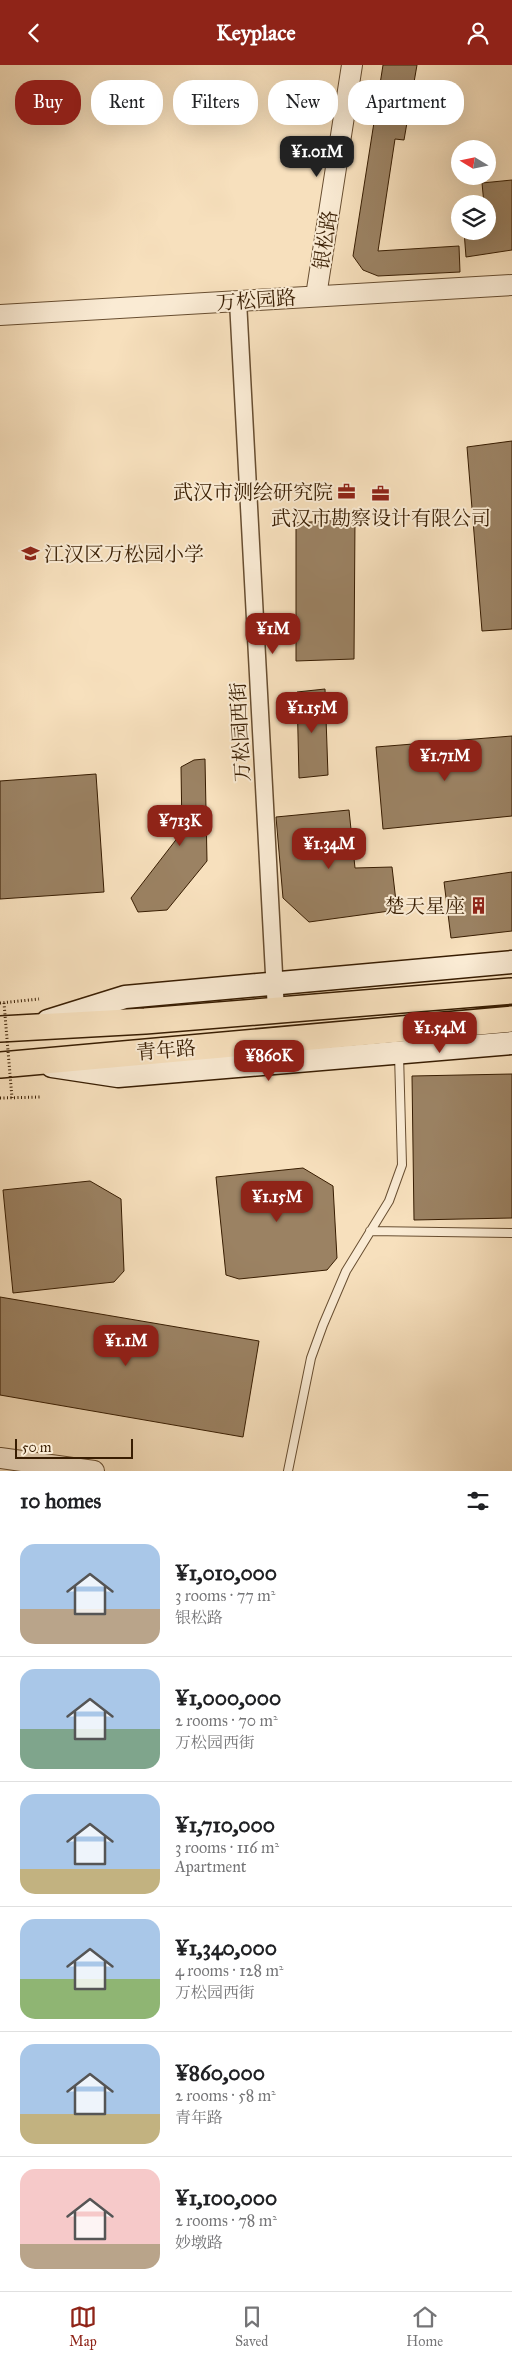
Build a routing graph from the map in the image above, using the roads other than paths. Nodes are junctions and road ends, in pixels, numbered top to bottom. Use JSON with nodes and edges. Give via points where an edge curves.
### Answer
{"nodes":[{"id":1,"x":352,"y":65,"type":"edge"},
{"id":2,"x":512,"y":285,"type":"edge"},
{"id":3,"x":316,"y":296,"type":"junction"},
{"id":4,"x":238,"y":301,"type":"junction"},
{"id":5,"x":0,"y":315,"type":"edge"},
{"id":6,"x":512,"y":964,"type":"edge"},
{"id":7,"x":275,"y":984,"type":"junction"},
{"id":8,"x":512,"y":991,"type":"edge"},
{"id":9,"x":367,"y":1003,"type":"junction"},
{"id":10,"x":276,"y":1011,"type":"junction"},
{"id":11,"x":512,"y":1019,"type":"edge"},
{"id":12,"x":30,"y":1027,"type":"junction"},
{"id":13,"x":0,"y":1029,"type":"edge"},
{"id":14,"x":370,"y":1031,"type":"junction"},
{"id":15,"x":512,"y":1041,"type":"edge"},
{"id":16,"x":399,"y":1053,"type":"junction"},
{"id":17,"x":28,"y":1062,"type":"junction"},
{"id":18,"x":0,"y":1065,"type":"edge"},
{"id":19,"x":370,"y":1231,"type":"junction"},
{"id":20,"x":512,"y":1233,"type":"edge"},
{"id":21,"x":0,"y":1459,"type":"edge"},
{"id":22,"x":94,"y":1471,"type":"edge"},
{"id":23,"x":288,"y":1471,"type":"edge"}],
"edges":[{"from":1,"to":3,"type":"street","name":"银松路"},
{"from":2,"to":3,"type":"street","name":"万松园路"},
{"from":3,"to":4,"type":"street","name":"万松园路"},
{"from":4,"to":5,"type":"street","name":"万松园路"},
{"from":4,"to":7,"type":"street","name":"万松园西街"},
{"from":6,"to":7,"type":"main road"},
{"from":6,"to":9,"type":"main road"},
{"from":7,"to":10,"type":"street","name":"万松园西街"},
{"from":7,"to":12,"type":"main road","via":[[126,997]]},
{"from":8,"to":9,"type":"main road","name":"青年路"},
{"from":9,"to":10,"type":"main road","name":"青年路"},
{"from":10,"to":12,"type":"main road","name":"青年路"},
{"from":11,"to":14,"type":"main road","name":"青年路"},
{"from":12,"to":13,"type":"main road","name":"青年路"},
{"from":14,"to":15,"type":"main road"},
{"from":14,"to":17,"type":"main road","name":"青年路"},
{"from":15,"to":16,"type":"main road"},
{"from":16,"to":17,"type":"main road","via":[[118,1076]]},
{"from":16,"to":19,"type":"lane","via":[[402,1165],[389,1201]]},
{"from":17,"to":18,"type":"main road","name":"青年路"},
{"from":19,"to":20,"type":"lane"},
{"from":19,"to":23,"type":"lane","via":[[346,1271],[314,1350]]},
{"from":21,"to":22,"type":"street"}]}
